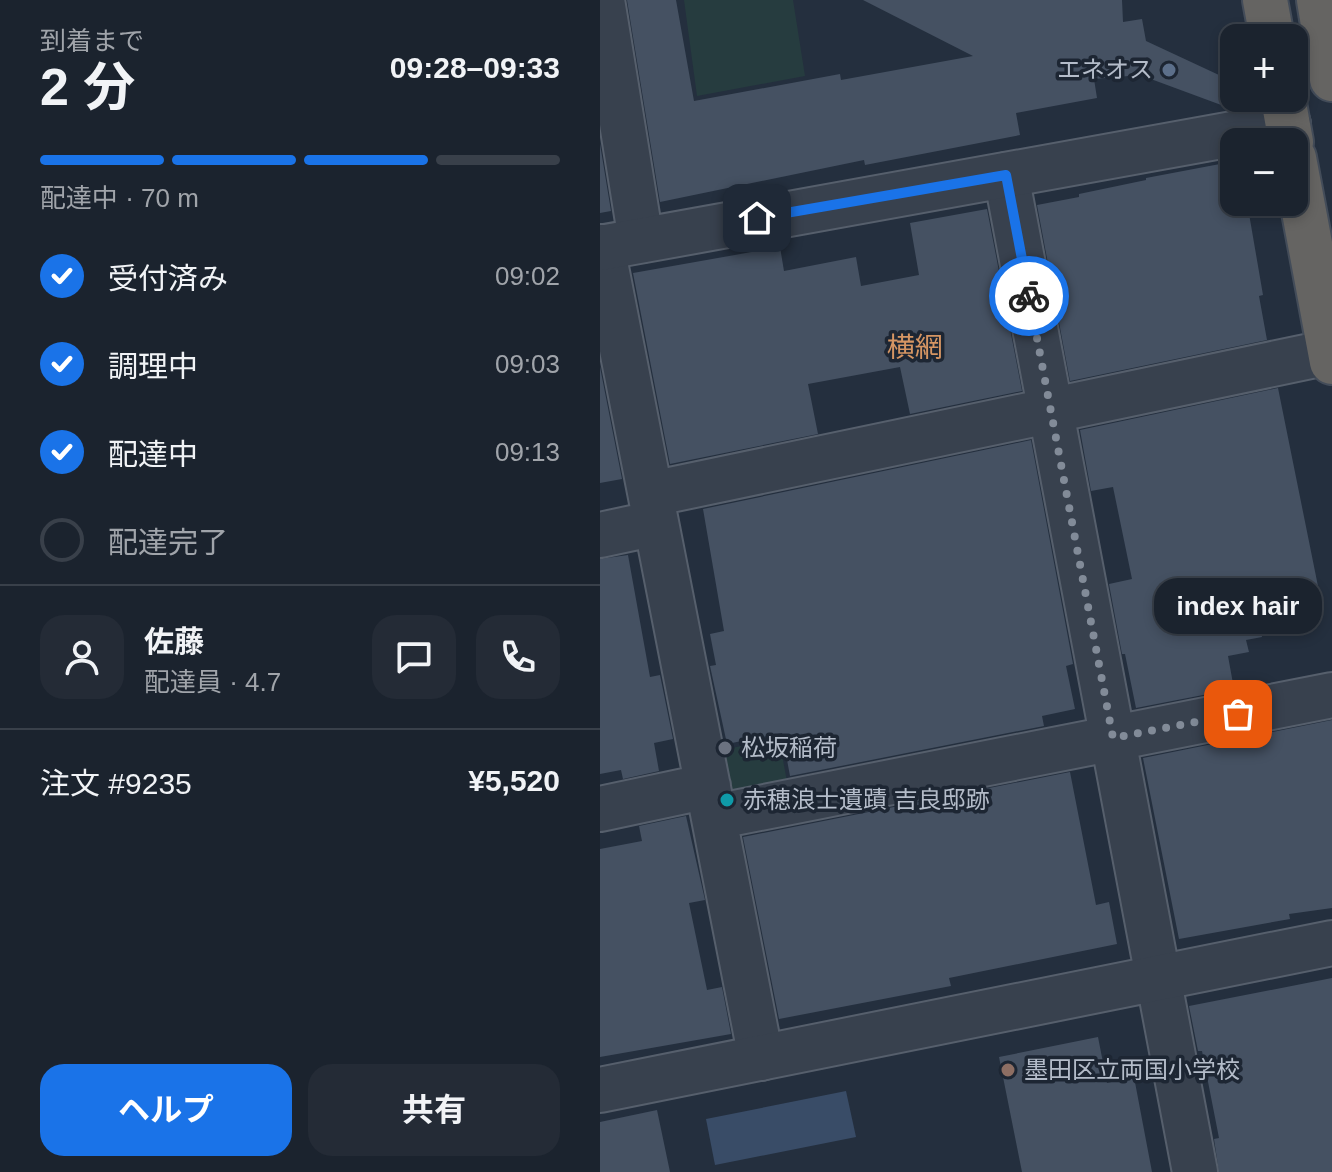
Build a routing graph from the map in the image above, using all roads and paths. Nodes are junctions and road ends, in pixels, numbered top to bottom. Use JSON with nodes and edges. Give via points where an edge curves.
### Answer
{"nodes":[{"id":1,"x":602,"y":0,"type":"edge"},
{"id":2,"x":1265,"y":0,"type":"edge"},
{"id":3,"x":1319,"y":0,"type":"edge"},
{"id":4,"x":1269,"y":24,"type":"edge"},
{"id":5,"x":1332,"y":79,"type":"edge"},
{"id":6,"x":1220,"y":142,"type":"edge"},
{"id":7,"x":1006,"y":175,"type":"junction"},
{"id":8,"x":1305,"y":216,"type":"edge"},
{"id":9,"x":614,"y":245,"type":"edge"},
{"id":10,"x":1331,"y":357,"type":"edge"},
{"id":11,"x":1050,"y":410,"type":"junction"},
{"id":12,"x":653,"y":508,"type":"junction"},
{"id":13,"x":600,"y":535,"type":"edge"},
{"id":14,"x":1332,"y":695,"type":"edge"},
{"id":15,"x":1113,"y":738,"type":"junction"},
{"id":16,"x":711,"y":802,"type":"junction"},
{"id":17,"x":600,"y":809,"type":"edge"},
{"id":18,"x":1332,"y":943,"type":"edge"},
{"id":19,"x":1158,"y":978,"type":"junction"},
{"id":20,"x":761,"y":1058,"type":"junction"},
{"id":21,"x":600,"y":1090,"type":"edge"},
{"id":22,"x":1195,"y":1172,"type":"edge"}],
"edges":[{"from":1,"to":9,"type":"street"},
{"from":2,"to":4,"type":"highway"},
{"from":3,"to":5,"type":"highway"},
{"from":6,"to":7,"type":"street"},
{"from":7,"to":9,"type":"street"},
{"from":7,"to":11,"type":"street"},
{"from":8,"to":10,"type":"highway"},
{"from":9,"to":12,"type":"street"},
{"from":10,"to":11,"type":"street"},
{"from":11,"to":12,"type":"street"},
{"from":11,"to":15,"type":"street"},
{"from":12,"to":13,"type":"street"},
{"from":12,"to":16,"type":"street"},
{"from":14,"to":15,"type":"street"},
{"from":15,"to":16,"type":"street"},
{"from":15,"to":19,"type":"street"},
{"from":16,"to":17,"type":"street"},
{"from":16,"to":20,"type":"street"},
{"from":18,"to":19,"type":"street"},
{"from":19,"to":20,"type":"street"},
{"from":19,"to":22,"type":"street"},
{"from":20,"to":21,"type":"street"}]}
